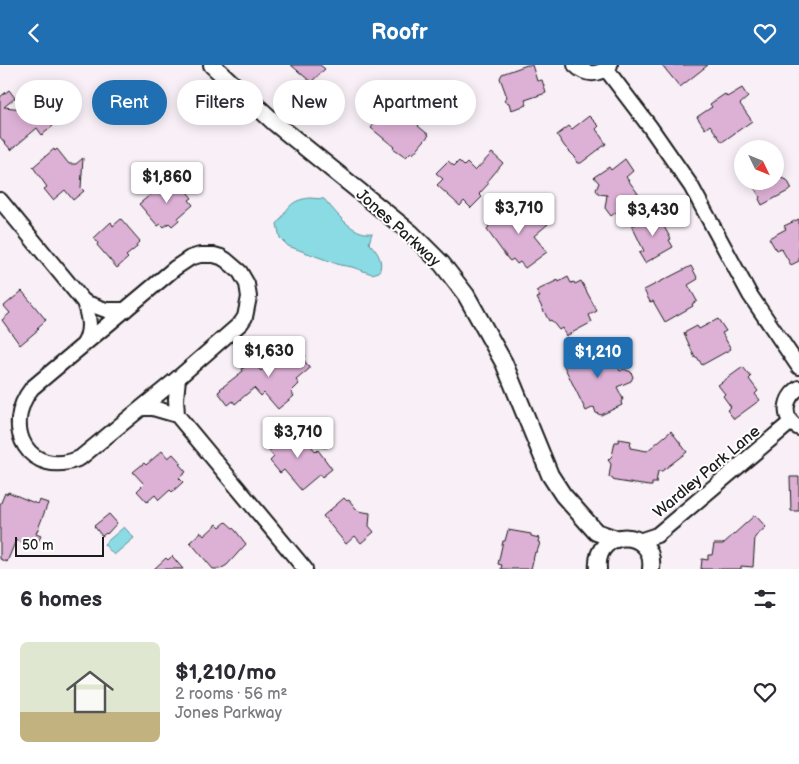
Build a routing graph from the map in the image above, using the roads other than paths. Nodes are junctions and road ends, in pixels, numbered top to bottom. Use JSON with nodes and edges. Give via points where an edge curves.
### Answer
{"nodes":[{"id":1,"x":212,"y":65,"type":"edge"},
{"id":2,"x":575,"y":65,"type":"edge"},
{"id":3,"x":608,"y":67,"type":"edge"},
{"id":4,"x":0,"y":200,"type":"edge"},
{"id":5,"x":84,"y":302,"type":"junction"},
{"id":6,"x":125,"y":310,"type":"junction"},
{"id":7,"x":84,"y":344,"type":"junction"},
{"id":8,"x":799,"y":367,"type":"edge"},
{"id":9,"x":178,"y":378,"type":"junction"},
{"id":10,"x":799,"y":388,"type":"edge"},
{"id":11,"x":142,"y":408,"type":"junction"},
{"id":12,"x":177,"y":415,"type":"junction"},
{"id":13,"x":795,"y":425,"type":"edge"},
{"id":14,"x":596,"y":532,"type":"junction"},
{"id":15,"x":657,"y":535,"type":"junction"},
{"id":16,"x":616,"y":539,"type":"junction"},
{"id":17,"x":639,"y":541,"type":"junction"},
{"id":18,"x":601,"y":550,"type":"junction"},
{"id":19,"x":651,"y":562,"type":"edge"},
{"id":20,"x":298,"y":566,"type":"edge"},
{"id":21,"x":598,"y":569,"type":"edge"}],
"edges":[{"from":1,"to":14,"type":"street","name":"Jones Parkway","via":[[275,123],[411,233],[442,265],[466,295],[504,363],[550,475]]},
{"from":2,"to":3,"type":"street","via":[[595,74]]},
{"from":3,"to":8,"type":"street","via":[[691,186],[750,295]]},
{"from":4,"to":5,"type":"street"},
{"from":5,"to":6,"type":"street","via":[[106,310]]},
{"from":5,"to":7,"type":"street","via":[[89,327]]},
{"from":6,"to":7,"type":"street"},
{"from":6,"to":9,"type":"street","via":[[190,258],[214,255],[240,272],[250,297],[245,317]]},
{"from":7,"to":11,"type":"street","via":[[32,387],[21,402],[17,429],[27,450],[40,460],[51,463],[74,461]]},
{"from":9,"to":11,"type":"street"},
{"from":9,"to":12,"type":"street"},
{"from":10,"to":13,"type":"street","via":[[792,393],[786,407]]},
{"from":11,"to":12,"type":"street"},
{"from":12,"to":20,"type":"street"},
{"from":13,"to":15,"type":"street","name":"Wardley Park Lane"},
{"from":14,"to":16,"type":"street","name":"Jones Parkway"},
{"from":14,"to":18,"type":"street","name":"Jones Parkway"},
{"from":15,"to":17,"type":"street","name":"Wardley Park Lane"},
{"from":15,"to":19,"type":"street"},
{"from":16,"to":17,"type":"street","name":"Jones Parkway","via":[[625,537]]},
{"from":16,"to":18,"type":"street"},
{"from":17,"to":19,"type":"street","via":[[646,547]]},
{"from":18,"to":21,"type":"street"}]}
